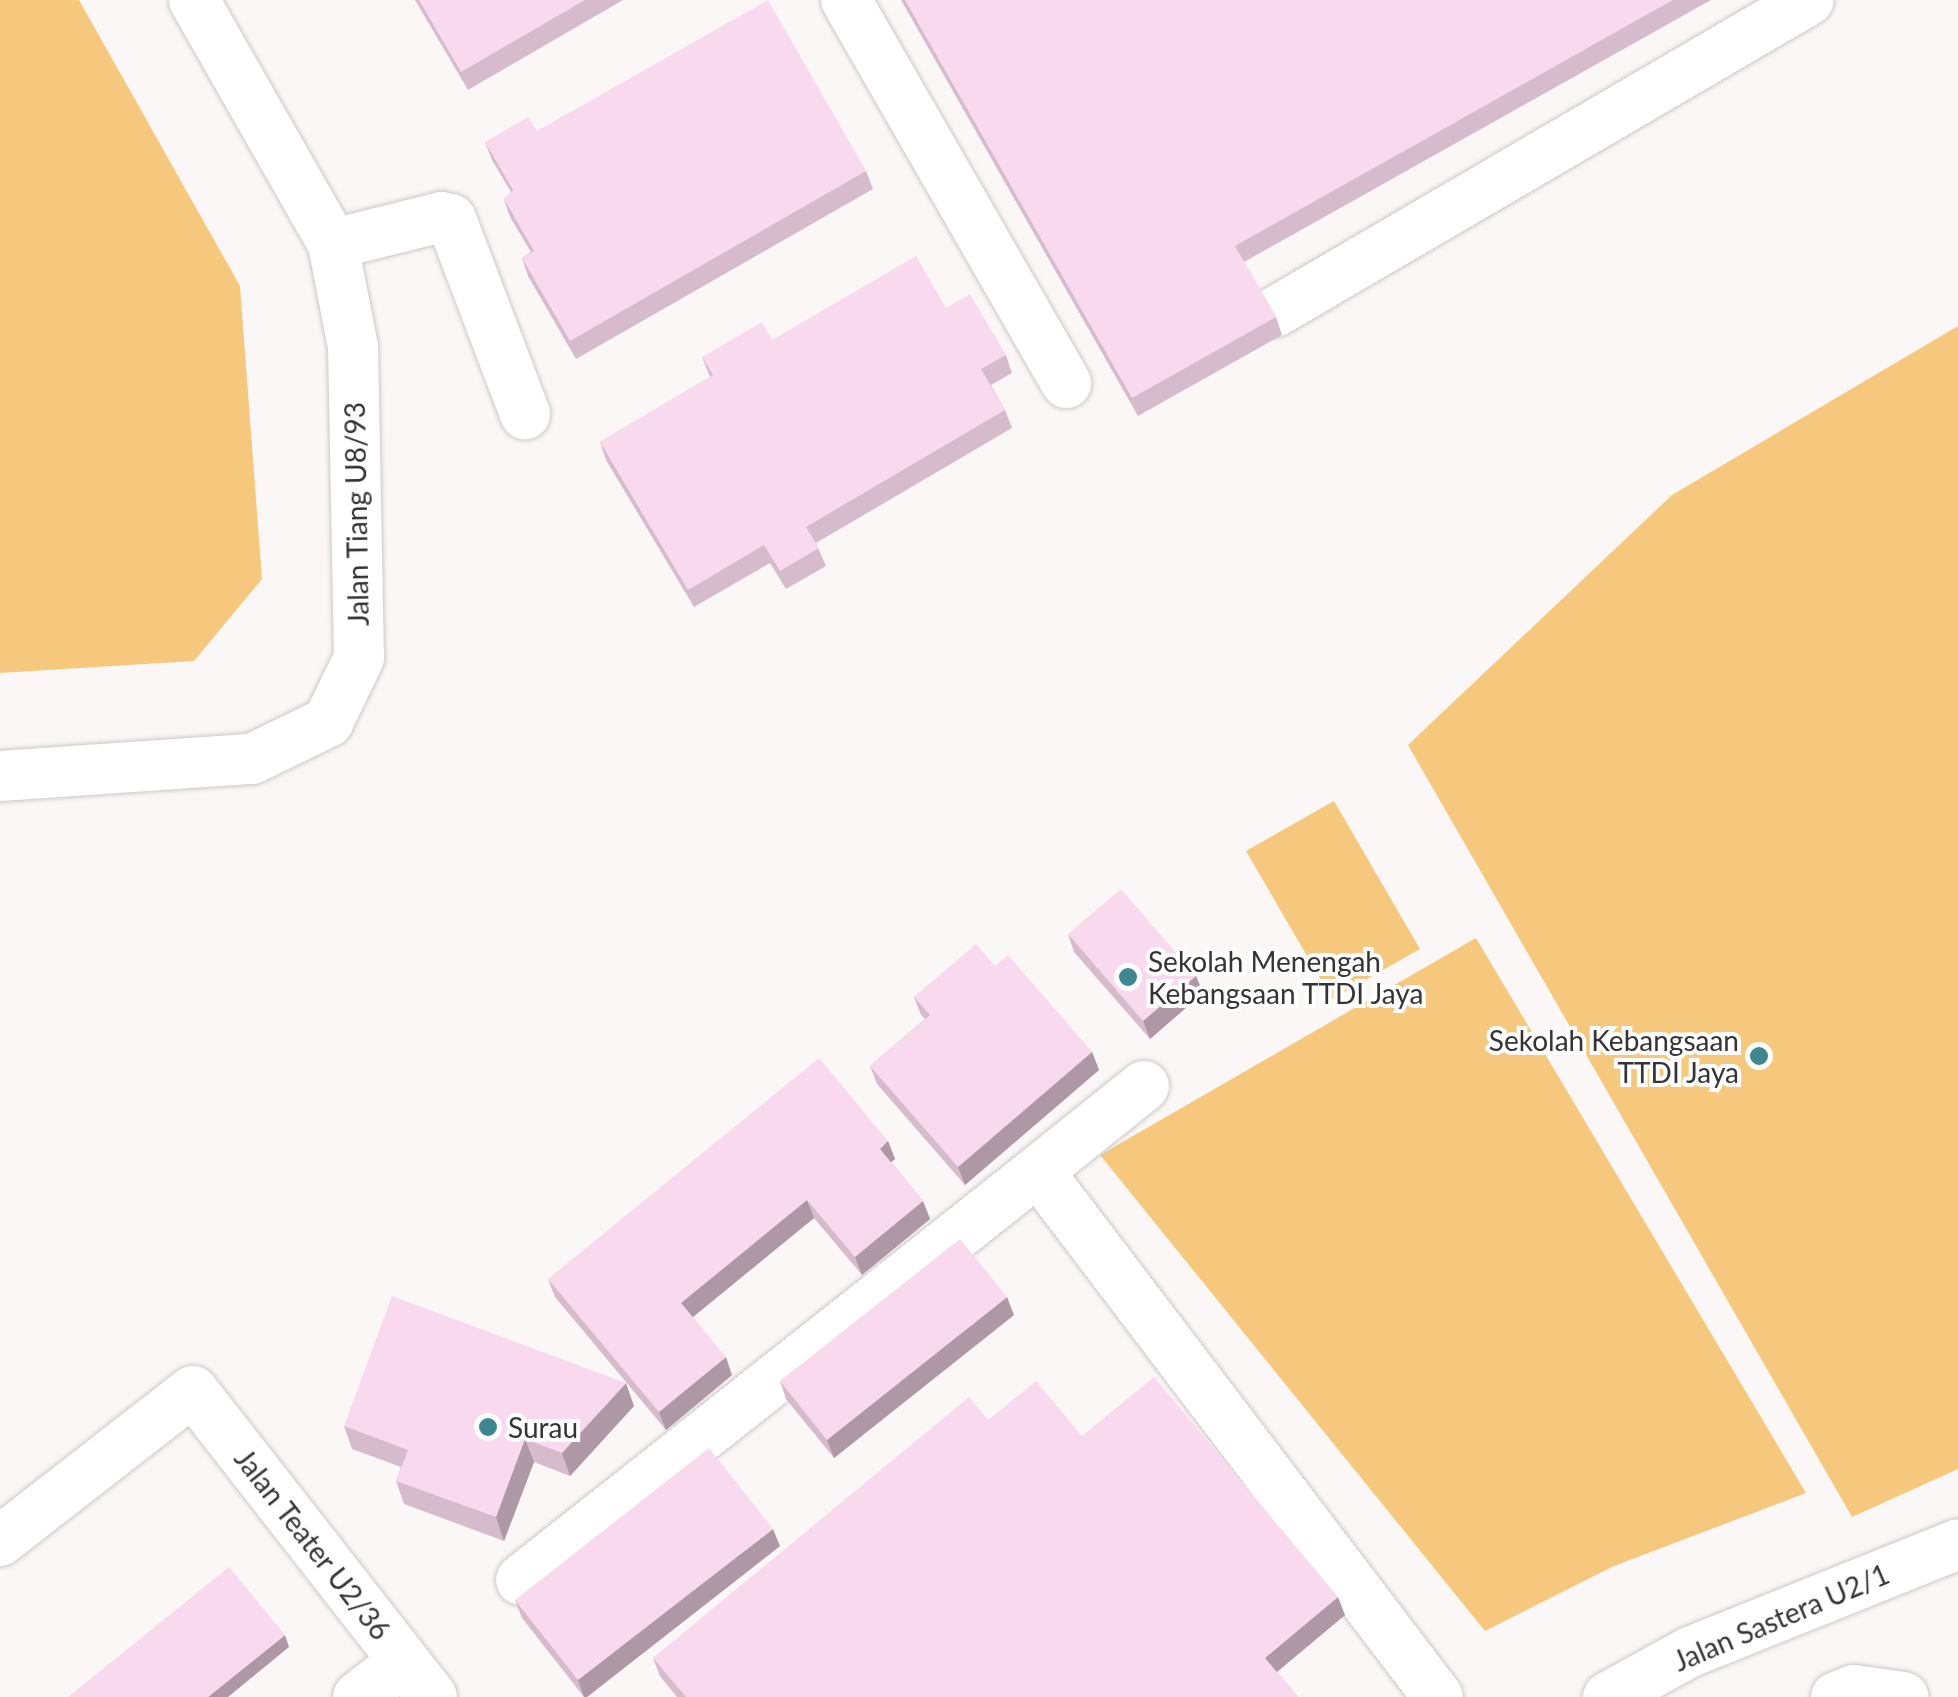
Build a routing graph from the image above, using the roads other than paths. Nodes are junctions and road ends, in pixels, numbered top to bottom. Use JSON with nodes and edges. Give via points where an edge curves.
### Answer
{"nodes":[{"id":1,"x":194,"y":0,"type":"edge"},
{"id":2,"x":846,"y":0,"type":"edge"},
{"id":3,"x":1809,"y":0,"type":"edge"},
{"id":4,"x":333,"y":244,"type":"junction"},
{"id":5,"x":1275,"y":312,"type":"edge"},
{"id":6,"x":1066,"y":383,"type":"dead end"},
{"id":7,"x":525,"y":414,"type":"dead end"},
{"id":8,"x":0,"y":776,"type":"edge"},
{"id":9,"x":1144,"y":1086,"type":"dead end"},
{"id":10,"x":1038,"y":1171,"type":"junction"},
{"id":11,"x":0,"y":1541,"type":"edge"},
{"id":12,"x":1958,"y":1544,"type":"edge"},
{"id":13,"x":521,"y":1580,"type":"dead end"},
{"id":14,"x":418,"y":1679,"type":"edge"},
{"id":15,"x":1430,"y":1694,"type":"edge"},
{"id":16,"x":358,"y":1697,"type":"edge"},
{"id":17,"x":1608,"y":1697,"type":"edge"},
{"id":18,"x":1836,"y":1697,"type":"edge"},
{"id":19,"x":1904,"y":1697,"type":"edge"}],
"edges":[{"from":1,"to":4,"type":"street","name":"Jalan Tiang U8/93"},
{"from":2,"to":6,"type":"street"},
{"from":3,"to":5,"type":"street"},
{"from":4,"to":7,"type":"street","via":[[451,219]]},
{"from":4,"to":8,"type":"street","name":"Jalan Tiang U8/93","via":[[353,348],[359,658],[328,722],[252,759]]},
{"from":9,"to":10,"type":"street"},
{"from":10,"to":13,"type":"street"},
{"from":10,"to":15,"type":"street"},
{"from":11,"to":14,"type":"street","name":"Jalan Teater U2/36","via":[[193,1391]]},
{"from":12,"to":17,"type":"street","name":"Jalan Sastera U2/1","via":[[1690,1652]]},
{"from":14,"to":16,"type":"street"},
{"from":18,"to":19,"type":"street","via":[[1854,1690]]}]}
